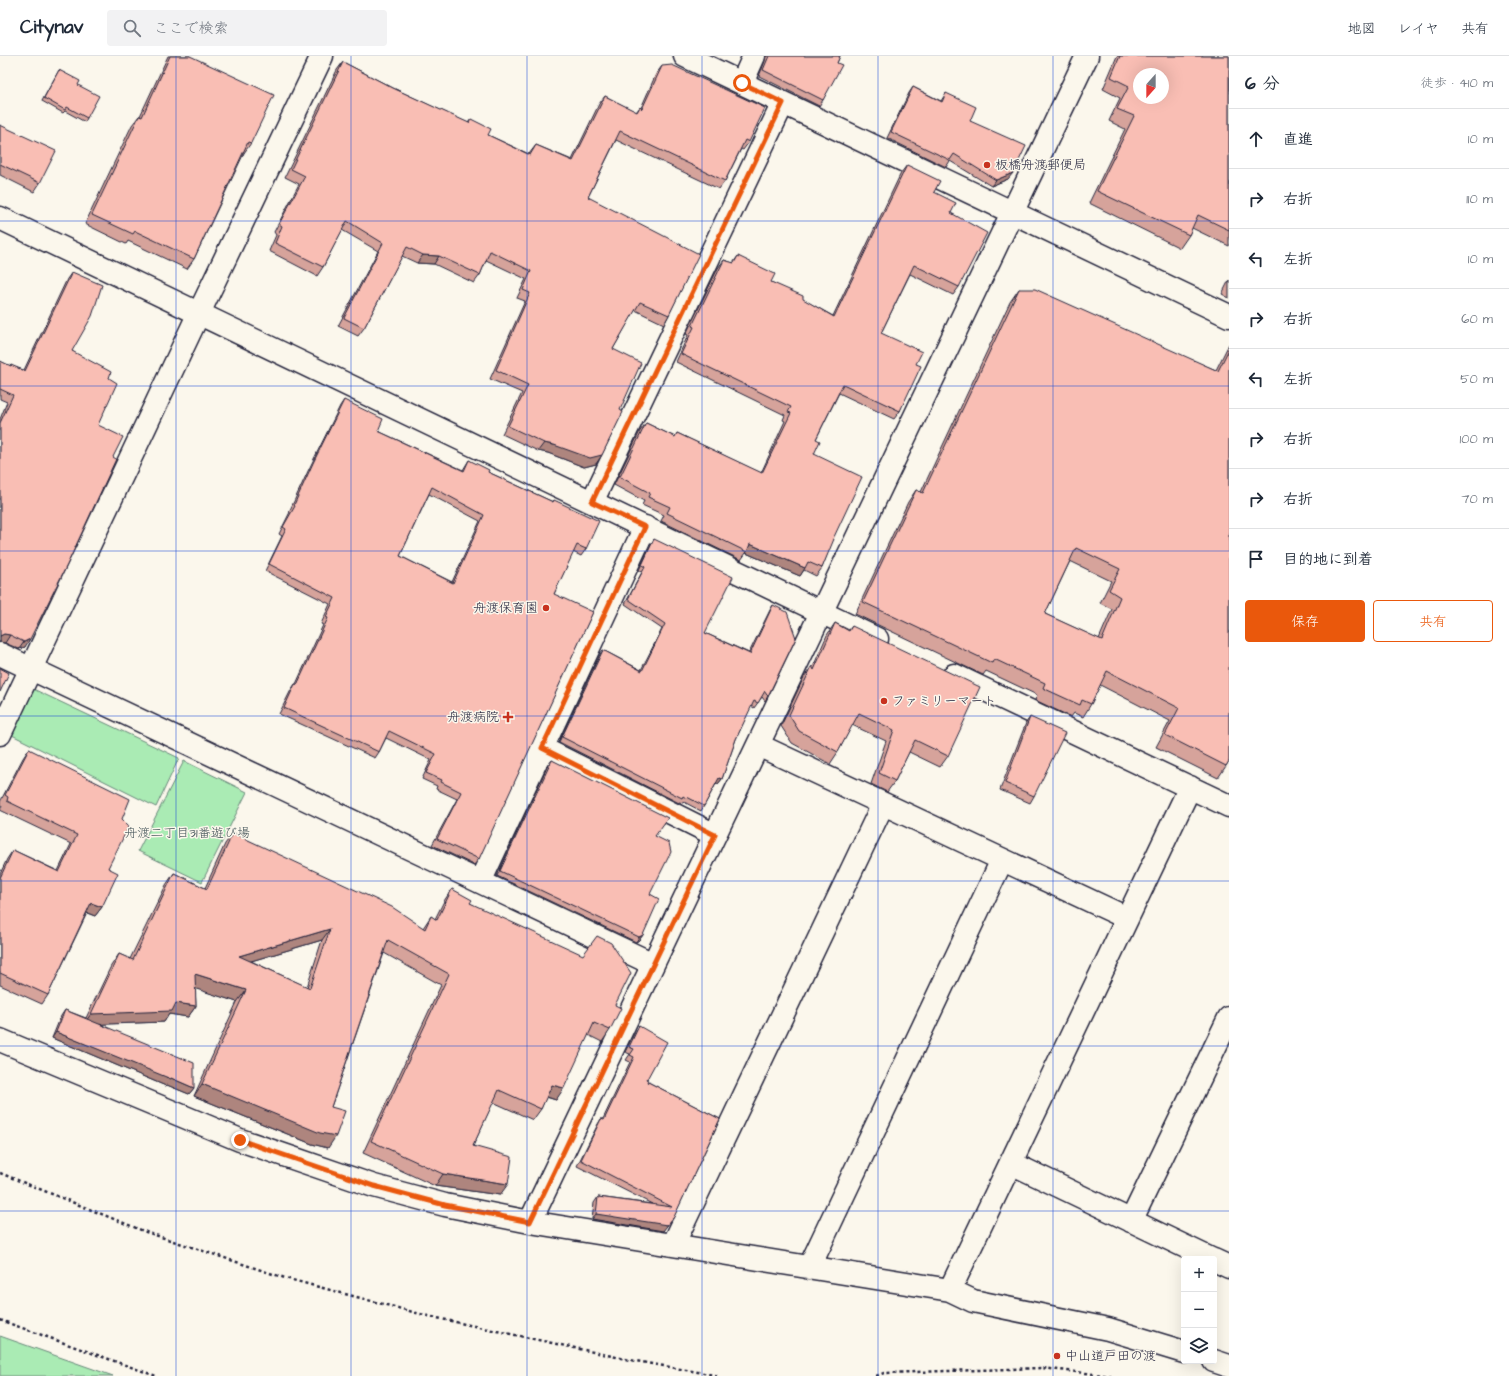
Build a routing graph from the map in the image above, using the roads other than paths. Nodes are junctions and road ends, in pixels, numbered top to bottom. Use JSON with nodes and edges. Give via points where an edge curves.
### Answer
{"nodes":[{"id":1,"x":322,"y":56,"type":"edge"},
{"id":2,"x":685,"y":56,"type":"edge"},
{"id":3,"x":754,"y":56,"type":"edge"},
{"id":4,"x":1087,"y":56,"type":"edge"},
{"id":5,"x":742,"y":83,"type":"junction"},
{"id":6,"x":783,"y":103,"type":"junction"},
{"id":7,"x":1013,"y":212,"type":"junction"},
{"id":8,"x":0,"y":218,"type":"edge"},
{"id":9,"x":198,"y":314,"type":"junction"},
{"id":10,"x":1229,"y":316,"type":"edge"},
{"id":11,"x":592,"y":502,"type":"junction"},
{"id":12,"x":645,"y":527,"type":"junction"},
{"id":13,"x":820,"y":612,"type":"junction"},
{"id":14,"x":892,"y":646,"type":"edge"},
{"id":15,"x":0,"y":654,"type":"edge"},
{"id":16,"x":934,"y":666,"type":"edge"},
{"id":17,"x":30,"y":669,"type":"junction"},
{"id":18,"x":0,"y":734,"type":"edge"},
{"id":19,"x":758,"y":745,"type":"junction"},
{"id":20,"x":542,"y":748,"type":"junction"},
{"id":21,"x":1190,"y":787,"type":"junction"},
{"id":22,"x":884,"y":804,"type":"junction"},
{"id":23,"x":1229,"y":806,"type":"edge"},
{"id":24,"x":715,"y":835,"type":"junction"},
{"id":25,"x":1002,"y":860,"type":"junction"},
{"id":26,"x":480,"y":882,"type":"junction"},
{"id":27,"x":1127,"y":918,"type":"junction"},
{"id":28,"x":653,"y":964,"type":"junction"},
{"id":29,"x":1229,"y":1018,"type":"edge"},
{"id":30,"x":0,"y":1040,"type":"edge"},
{"id":31,"x":1011,"y":1163,"type":"junction"},
{"id":32,"x":1131,"y":1221,"type":"junction"},
{"id":33,"x":530,"y":1222,"type":"junction"},
{"id":34,"x":673,"y":1245,"type":"junction"},
{"id":35,"x":1205,"y":1256,"type":"edge"},
{"id":36,"x":1217,"y":1262,"type":"edge"},
{"id":37,"x":809,"y":1268,"type":"junction"},
{"id":38,"x":1229,"y":1268,"type":"edge"},
{"id":39,"x":950,"y":1290,"type":"junction"},
{"id":40,"x":1181,"y":1351,"type":"edge"},
{"id":41,"x":1217,"y":1362,"type":"edge"},
{"id":42,"x":1229,"y":1366,"type":"edge"}],
"edges":[{"from":1,"to":9,"type":"street"},
{"from":2,"to":5,"type":"street"},
{"from":3,"to":5,"type":"street"},
{"from":4,"to":7,"type":"street"},
{"from":5,"to":6,"type":"street"},
{"from":6,"to":7,"type":"street"},
{"from":6,"to":11,"type":"street"},
{"from":7,"to":10,"type":"street"},
{"from":7,"to":13,"type":"street"},
{"from":8,"to":9,"type":"street"},
{"from":9,"to":11,"type":"street"},
{"from":9,"to":17,"type":"street"},
{"from":11,"to":12,"type":"street"},
{"from":12,"to":13,"type":"street"},
{"from":12,"to":20,"type":"street"},
{"from":13,"to":14,"type":"street"},
{"from":13,"to":19,"type":"street"},
{"from":15,"to":17,"type":"street"},
{"from":16,"to":21,"type":"street"},
{"from":17,"to":18,"type":"street"},
{"from":17,"to":26,"type":"street"},
{"from":19,"to":22,"type":"street"},
{"from":19,"to":24,"type":"street"},
{"from":20,"to":24,"type":"street"},
{"from":20,"to":26,"type":"street"},
{"from":21,"to":23,"type":"street"},
{"from":21,"to":27,"type":"street"},
{"from":22,"to":25,"type":"street"},
{"from":22,"to":34,"type":"street"},
{"from":24,"to":28,"type":"street"},
{"from":25,"to":27,"type":"street"},
{"from":25,"to":37,"type":"street"},
{"from":26,"to":28,"type":"street"},
{"from":27,"to":31,"type":"street"},
{"from":28,"to":33,"type":"street"},
{"from":29,"to":32,"type":"street"},
{"from":30,"to":33,"type":"street","via":[[240,1140],[374,1186],[445,1205]]},
{"from":31,"to":32,"type":"street"},
{"from":31,"to":39,"type":"street"},
{"from":32,"to":35,"type":"street"},
{"from":33,"to":34,"type":"street"},
{"from":34,"to":37,"type":"street"},
{"from":36,"to":38,"type":"street"},
{"from":37,"to":39,"type":"street"},
{"from":39,"to":40,"type":"street","via":[[973,1301],[1108,1329]]},
{"from":41,"to":42,"type":"street"}]}
